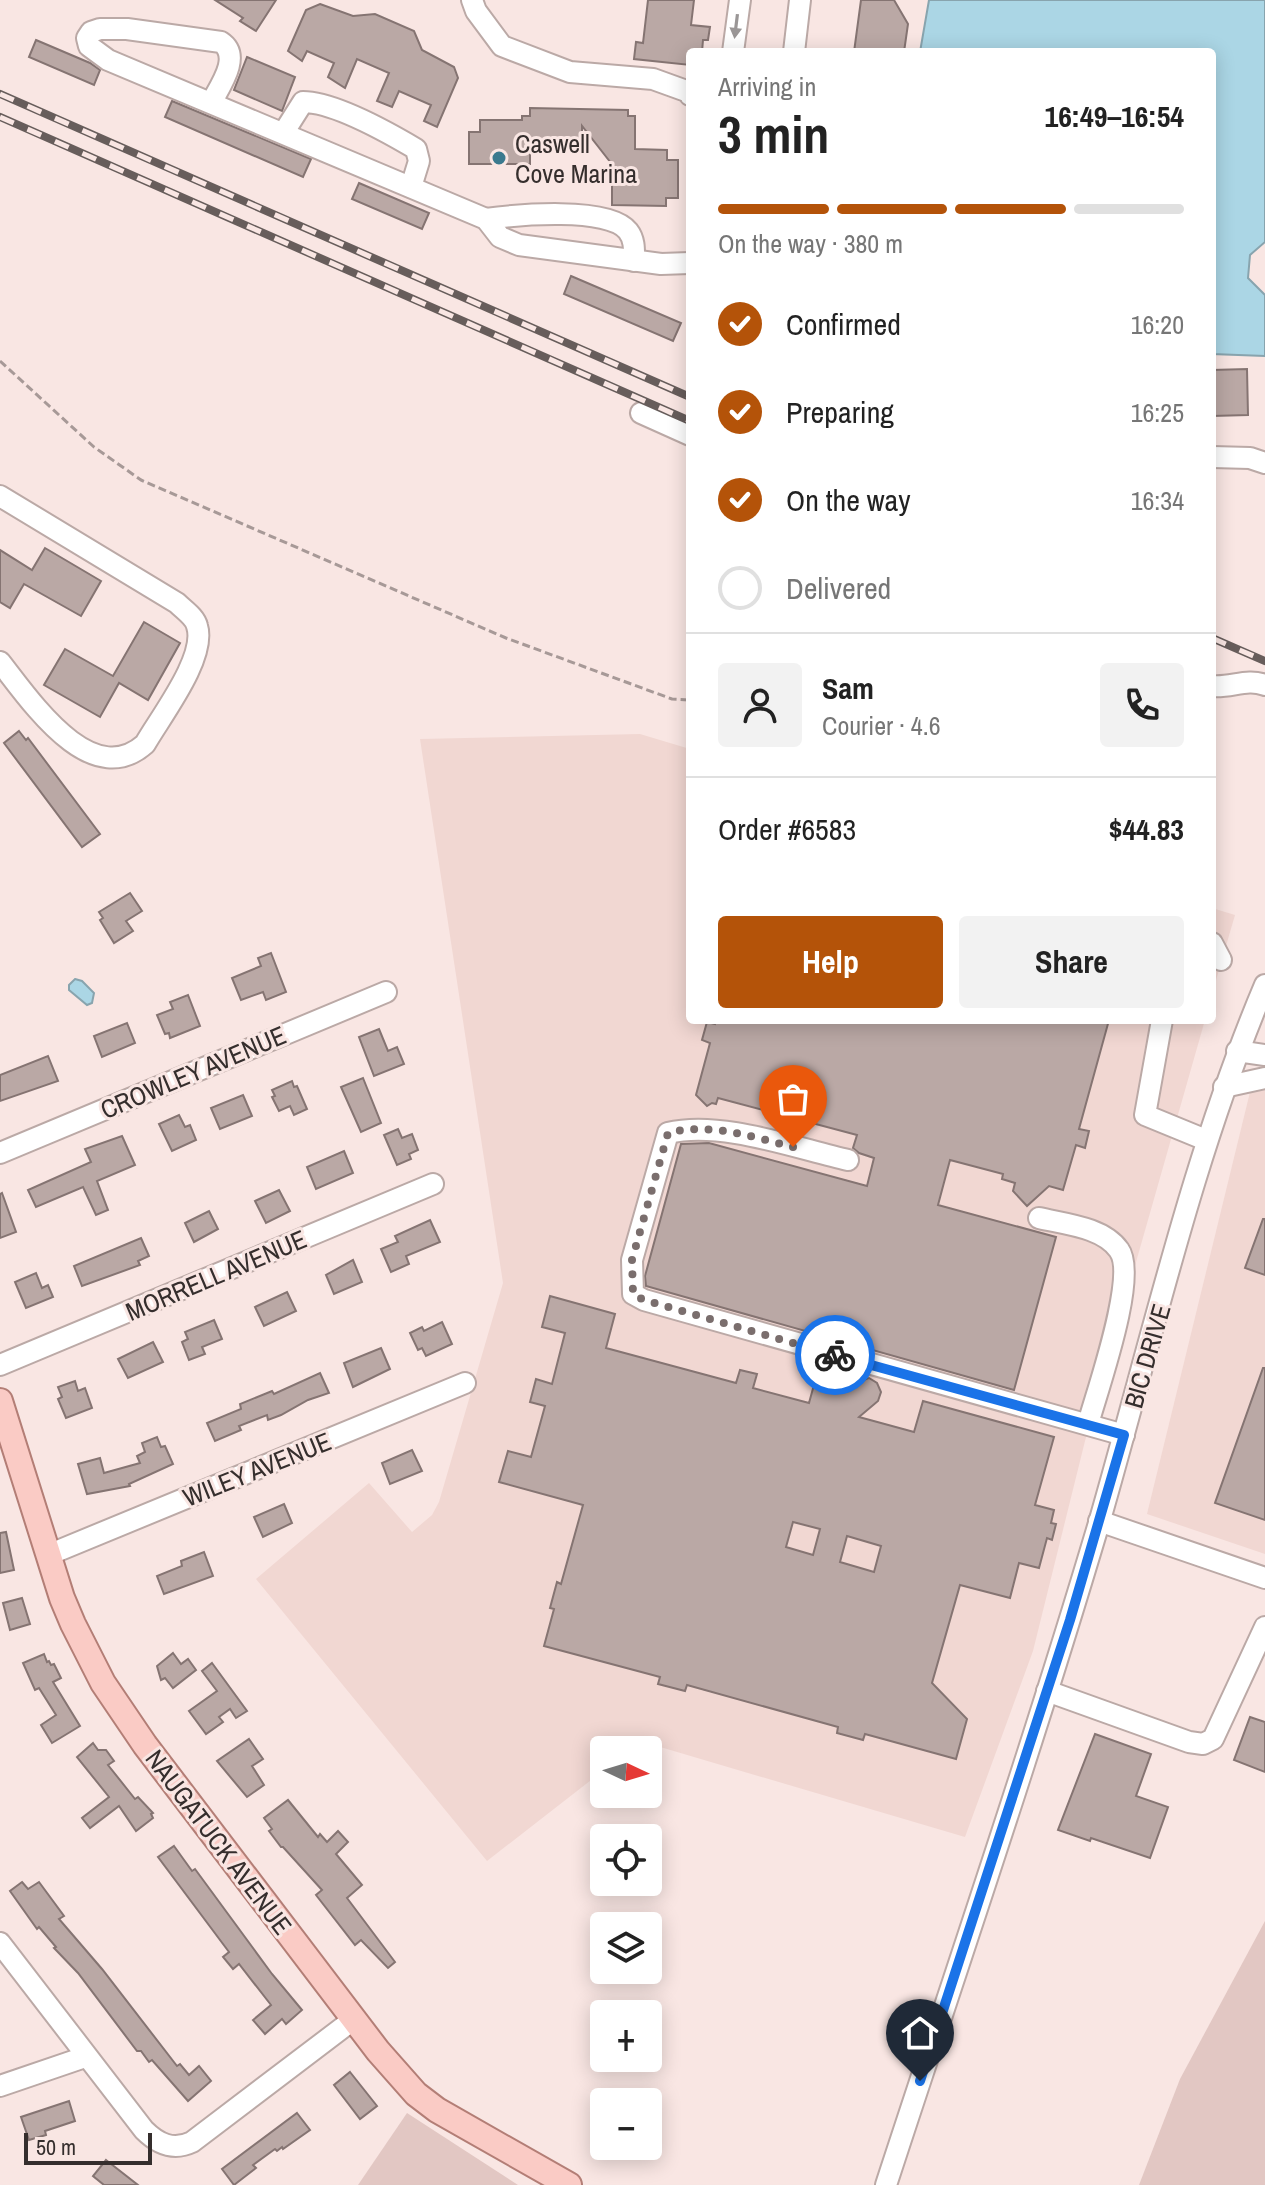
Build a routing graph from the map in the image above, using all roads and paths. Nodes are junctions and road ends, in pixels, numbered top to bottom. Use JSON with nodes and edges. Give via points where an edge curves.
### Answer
{"nodes":[{"id":1,"x":472,"y":0,"type":"edge"},
{"id":2,"x":740,"y":0,"type":"edge"},
{"id":3,"x":800,"y":0,"type":"edge"},
{"id":4,"x":734,"y":48,"type":"edge"},
{"id":5,"x":794,"y":48,"type":"edge"},
{"id":6,"x":686,"y":91,"type":"edge"},
{"id":7,"x":211,"y":103,"type":"junction"},
{"id":8,"x":284,"y":132,"type":"junction"},
{"id":9,"x":411,"y":187,"type":"junction"},
{"id":10,"x":486,"y":219,"type":"junction"},
{"id":11,"x":634,"y":261,"type":"junction"},
{"id":12,"x":686,"y":263,"type":"edge"},
{"id":13,"x":0,"y":361,"type":"edge"},
{"id":14,"x":641,"y":413,"type":"dead end"},
{"id":15,"x":686,"y":433,"type":"edge"},
{"id":16,"x":1216,"y":457,"type":"edge"},
{"id":17,"x":1265,"y":463,"type":"edge"},
{"id":18,"x":0,"y":496,"type":"edge"},
{"id":19,"x":0,"y":662,"type":"edge"},
{"id":20,"x":1265,"y":685,"type":"edge"},
{"id":21,"x":1216,"y":686,"type":"edge"},
{"id":22,"x":686,"y":700,"type":"edge"},
{"id":23,"x":1265,"y":985,"type":"edge"},
{"id":24,"x":386,"y":992,"type":"dead end"},
{"id":25,"x":1161,"y":1024,"type":"edge"},
{"id":26,"x":1257,"y":1026,"type":"edge"},
{"id":27,"x":1237,"y":1051,"type":"junction"},
{"id":28,"x":1265,"y":1055,"type":"edge"},
{"id":29,"x":1265,"y":1078,"type":"edge"},
{"id":30,"x":1224,"y":1087,"type":"junction"},
{"id":31,"x":1206,"y":1140,"type":"junction"},
{"id":32,"x":0,"y":1153,"type":"edge"},
{"id":33,"x":848,"y":1160,"type":"dead end"},
{"id":34,"x":433,"y":1184,"type":"dead end"},
{"id":35,"x":1039,"y":1218,"type":"dead end"},
{"id":36,"x":0,"y":1365,"type":"edge"},
{"id":37,"x":465,"y":1383,"type":"dead end"},
{"id":38,"x":0,"y":1401,"type":"edge"},
{"id":39,"x":1088,"y":1424,"type":"junction"},
{"id":40,"x":1124,"y":1435,"type":"junction"},
{"id":41,"x":1099,"y":1521,"type":"junction"},
{"id":42,"x":48,"y":1555,"type":"junction"},
{"id":43,"x":1265,"y":1578,"type":"edge"},
{"id":44,"x":1265,"y":1627,"type":"edge"},
{"id":45,"x":1047,"y":1691,"type":"junction"},
{"id":46,"x":0,"y":1943,"type":"edge"},
{"id":47,"x":354,"y":2019,"type":"junction"},
{"id":48,"x":85,"y":2057,"type":"junction"},
{"id":49,"x":0,"y":2086,"type":"edge"},
{"id":50,"x":569,"y":2185,"type":"edge"},
{"id":51,"x":886,"y":2185,"type":"edge"}],
"edges":[{"from":1,"to":6,"type":"street","via":[[502,46],[570,72],[653,79]]},
{"from":2,"to":4,"type":"street","one_way":true},
{"from":3,"to":5,"type":"street"},
{"from":7,"to":7,"type":"street","via":[[108,60],[89,46],[87,38],[91,32],[113,28],[221,42],[230,54],[229,64]]},
{"from":7,"to":8,"type":"street"},
{"from":8,"to":9,"type":"street"},
{"from":8,"to":9,"type":"street","via":[[303,102],[317,102],[392,134],[416,149],[419,161]]},
{"from":9,"to":10,"type":"street"},
{"from":10,"to":11,"type":"street","via":[[500,237],[519,245]]},
{"from":10,"to":11,"type":"street","via":[[532,214],[614,220],[633,241]]},
{"from":11,"to":12,"type":"street"},
{"from":13,"to":22,"type":"path","via":[[94,447],[141,480],[506,638]]},
{"from":14,"to":15,"type":"street"},
{"from":16,"to":17,"type":"street"},
{"from":18,"to":19,"type":"street","via":[[177,603],[197,622],[200,641],[145,744],[117,759],[91,754],[51,725]]},
{"from":20,"to":21,"type":"street","via":[[1254,680]]},
{"from":23,"to":26,"type":"street","name":"BIC DRIVE"},
{"from":24,"to":32,"type":"street","name":"CROWLEY AVENUE"},
{"from":25,"to":31,"type":"street","via":[[1145,1115]]},
{"from":26,"to":27,"type":"street","name":"BIC DRIVE"},
{"from":27,"to":28,"type":"street"},
{"from":27,"to":30,"type":"street","name":"BIC DRIVE"},
{"from":29,"to":30,"type":"street"},
{"from":30,"to":31,"type":"street","name":"BIC DRIVE"},
{"from":31,"to":40,"type":"street","name":"BIC DRIVE"},
{"from":33,"to":39,"type":"street","via":[[722,1130],[668,1133],[632,1260],[633,1294]]},
{"from":34,"to":36,"type":"street","name":"MORRELL AVENUE"},
{"from":35,"to":39,"type":"street","via":[[1094,1232],[1119,1250],[1124,1263],[1121,1303]]},
{"from":37,"to":42,"type":"street","name":"WILEY AVENUE"},
{"from":38,"to":42,"type":"main road","name":"NAUGATUCK AVENUE"},
{"from":39,"to":40,"type":"street"},
{"from":40,"to":41,"type":"street","name":"BIC DRIVE"},
{"from":41,"to":43,"type":"street"},
{"from":41,"to":45,"type":"street","name":"BIC DRIVE"},
{"from":42,"to":47,"type":"main road","name":"NAUGATUCK AVENUE","via":[[90,1661],[125,1717]]},
{"from":44,"to":45,"type":"street","via":[[1213,1739],[1203,1744]]},
{"from":45,"to":51,"type":"street","name":"BIC DRIVE"},
{"from":46,"to":48,"type":"street"},
{"from":47,"to":48,"type":"street","via":[[181,2146],[151,2137]]},
{"from":47,"to":50,"type":"main road","name":"NAUGATUCK AVENUE","via":[[416,2094]]},
{"from":48,"to":49,"type":"street"}]}
